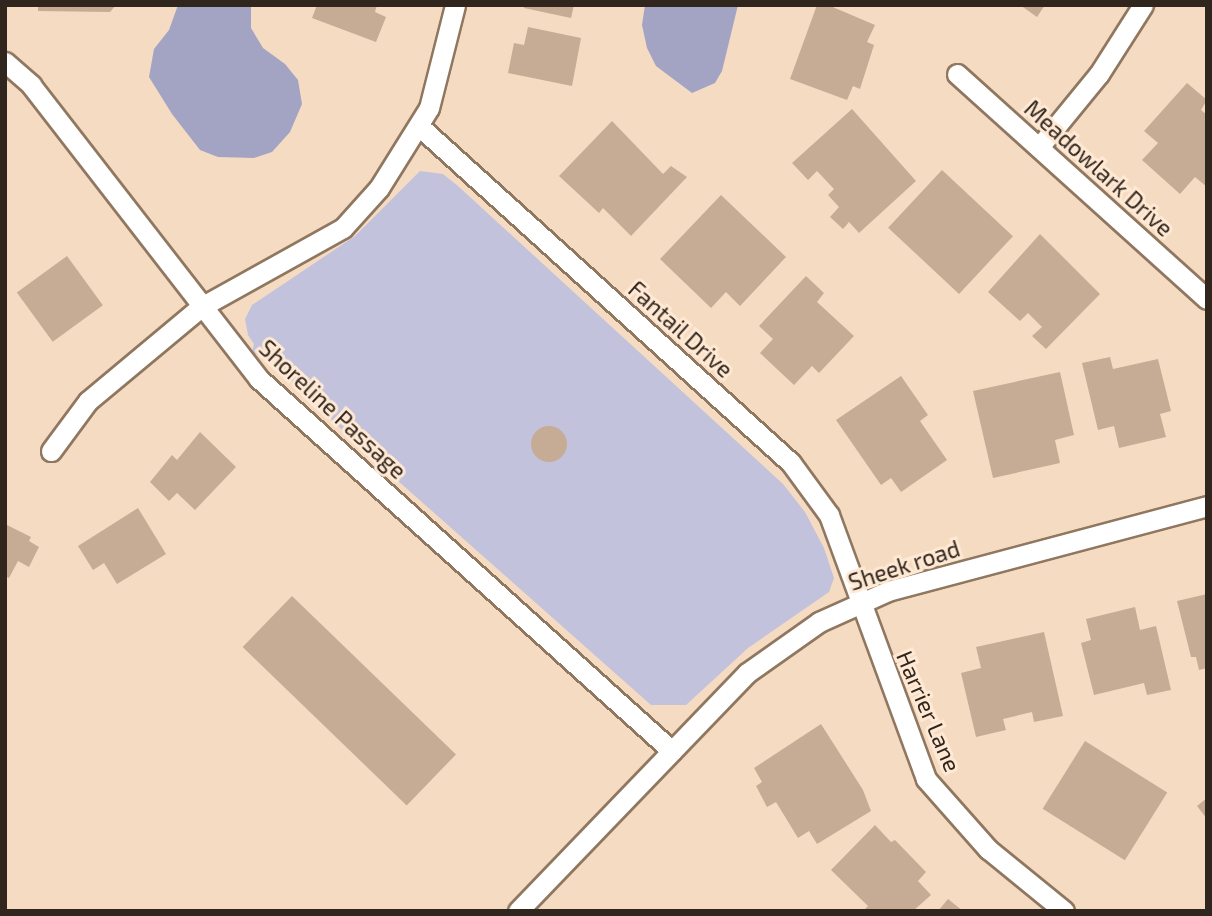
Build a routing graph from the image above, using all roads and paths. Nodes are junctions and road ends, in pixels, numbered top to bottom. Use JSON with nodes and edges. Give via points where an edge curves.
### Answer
{"nodes":[{"id":1,"x":455,"y":5,"type":"edge"},
{"id":2,"x":1143,"y":5,"type":"edge"},
{"id":3,"x":5,"y":62,"type":"edge"},
{"id":4,"x":957,"y":74,"type":"dead end"},
{"id":5,"x":419,"y":126,"type":"junction"},
{"id":6,"x":1040,"y":146,"type":"junction"},
{"id":7,"x":1207,"y":299,"type":"edge"},
{"id":8,"x":201,"y":307,"type":"junction"},
{"id":9,"x":51,"y":451,"type":"dead end"},
{"id":10,"x":1207,"y":506,"type":"edge"},
{"id":11,"x":862,"y":603,"type":"junction"},
{"id":12,"x":672,"y":751,"type":"junction"},
{"id":13,"x":518,"y":911,"type":"edge"},
{"id":14,"x":1064,"y":911,"type":"edge"}],
"edges":[{"from":1,"to":5,"type":"street","via":[[429,108]]},
{"from":2,"to":6,"type":"street","via":[[1099,74]]},
{"from":3,"to":8,"type":"street","name":"Shoreline Passage","via":[[31,85]]},
{"from":4,"to":6,"type":"street","name":"Meadowlark Drive"},
{"from":5,"to":8,"type":"street","via":[[379,188],[343,228]]},
{"from":5,"to":11,"type":"street","name":"Fantail Drive","via":[[791,463],[829,515]]},
{"from":6,"to":7,"type":"street","name":"Meadowlark Drive"},
{"from":8,"to":9,"type":"street","via":[[88,401]]},
{"from":8,"to":12,"type":"street","name":"Shoreline Passage","via":[[258,378]]},
{"from":10,"to":11,"type":"street","name":"Sheek road","via":[[900,588]]},
{"from":11,"to":12,"type":"street","name":"Sheek road","via":[[819,622],[747,673]]},
{"from":11,"to":14,"type":"street","name":"Harrier Lane","via":[[926,779],[988,849]]},
{"from":12,"to":13,"type":"street","name":"Sheek road"}]}
